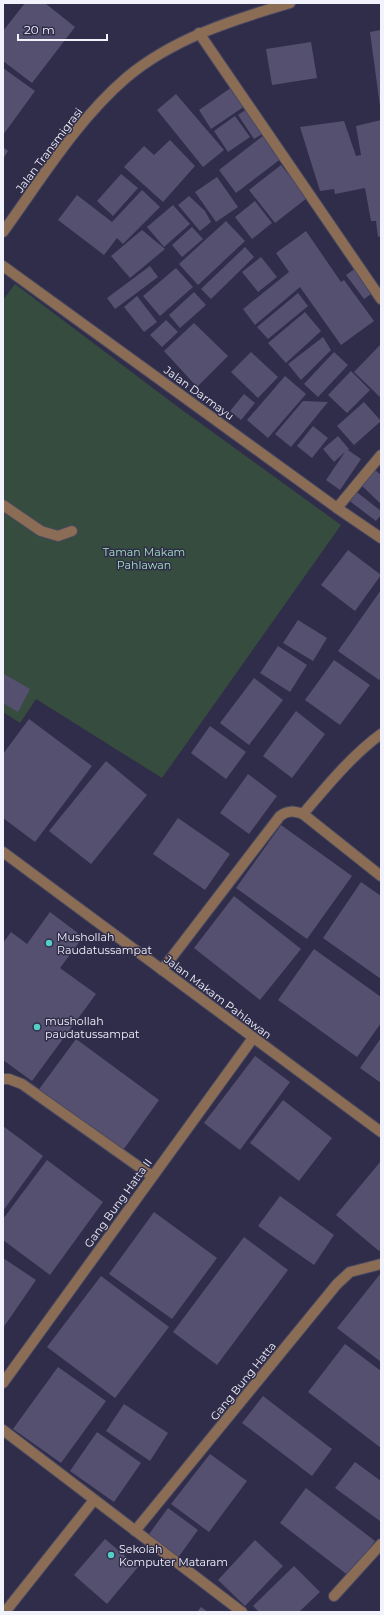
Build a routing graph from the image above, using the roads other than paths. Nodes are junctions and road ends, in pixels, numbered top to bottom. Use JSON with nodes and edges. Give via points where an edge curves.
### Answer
{"nodes":[{"id":1,"x":290,"y":3,"type":"edge"},
{"id":2,"x":199,"y":33,"type":"junction"},
{"id":3,"x":3,"y":232,"type":"edge"},
{"id":4,"x":3,"y":266,"type":"edge"},
{"id":5,"x":381,"y":299,"type":"edge"},
{"id":6,"x":381,"y":454,"type":"edge"},
{"id":7,"x":3,"y":506,"type":"edge"},
{"id":8,"x":337,"y":508,"type":"junction"},
{"id":9,"x":72,"y":531,"type":"dead end"},
{"id":10,"x":381,"y":538,"type":"edge"},
{"id":11,"x":381,"y":734,"type":"edge"},
{"id":12,"x":303,"y":814,"type":"junction"},
{"id":13,"x":3,"y":852,"type":"edge"},
{"id":14,"x":381,"y":876,"type":"edge"},
{"id":15,"x":162,"y":970,"type":"junction"},
{"id":16,"x":253,"y":1038,"type":"junction"},
{"id":17,"x":3,"y":1078,"type":"edge"},
{"id":18,"x":381,"y":1132,"type":"edge"},
{"id":19,"x":152,"y":1176,"type":"junction"},
{"id":20,"x":381,"y":1264,"type":"edge"},
{"id":21,"x":3,"y":1383,"type":"edge"},
{"id":22,"x":3,"y":1430,"type":"edge"},
{"id":23,"x":94,"y":1500,"type":"junction"},
{"id":24,"x":135,"y":1531,"type":"junction"},
{"id":25,"x":381,"y":1544,"type":"edge"},
{"id":26,"x":334,"y":1596,"type":"dead end"},
{"id":27,"x":5,"y":1612,"type":"edge"},
{"id":28,"x":242,"y":1612,"type":"edge"}],
"edges":[{"from":1,"to":2,"type":"street","name":"Jalan Transmigrasi"},
{"from":2,"to":3,"type":"street","name":"Jalan Transmigrasi","via":[[158,55],[126,78],[104,100],[80,127]]},
{"from":2,"to":5,"type":"street"},
{"from":4,"to":8,"type":"street","name":"Jalan Darmayu"},
{"from":6,"to":8,"type":"street"},
{"from":7,"to":9,"type":"street","via":[[41,531],[58,536]]},
{"from":8,"to":10,"type":"street","name":"Jalan Darmayu"},
{"from":11,"to":12,"type":"street","via":[[347,764]]},
{"from":12,"to":14,"type":"street"},
{"from":12,"to":15,"type":"street","via":[[293,811],[280,816]]},
{"from":13,"to":15,"type":"street","name":"Jalan Makam Pahlawan"},
{"from":15,"to":16,"type":"street","name":"Jalan Makam Pahlawan"},
{"from":16,"to":18,"type":"street","name":"Jalan Makam Pahlawan"},
{"from":16,"to":19,"type":"street","name":"Gang Bung Hatta II"},
{"from":17,"to":19,"type":"street","via":[[22,1084]]},
{"from":19,"to":21,"type":"street","name":"Gang Bung Hatta II"},
{"from":20,"to":24,"type":"street","name":"Gang Bung Hatta","via":[[350,1272],[337,1284]]},
{"from":22,"to":23,"type":"street"},
{"from":23,"to":24,"type":"street"},
{"from":23,"to":27,"type":"street"},
{"from":24,"to":28,"type":"street"},
{"from":25,"to":26,"type":"street"}]}
